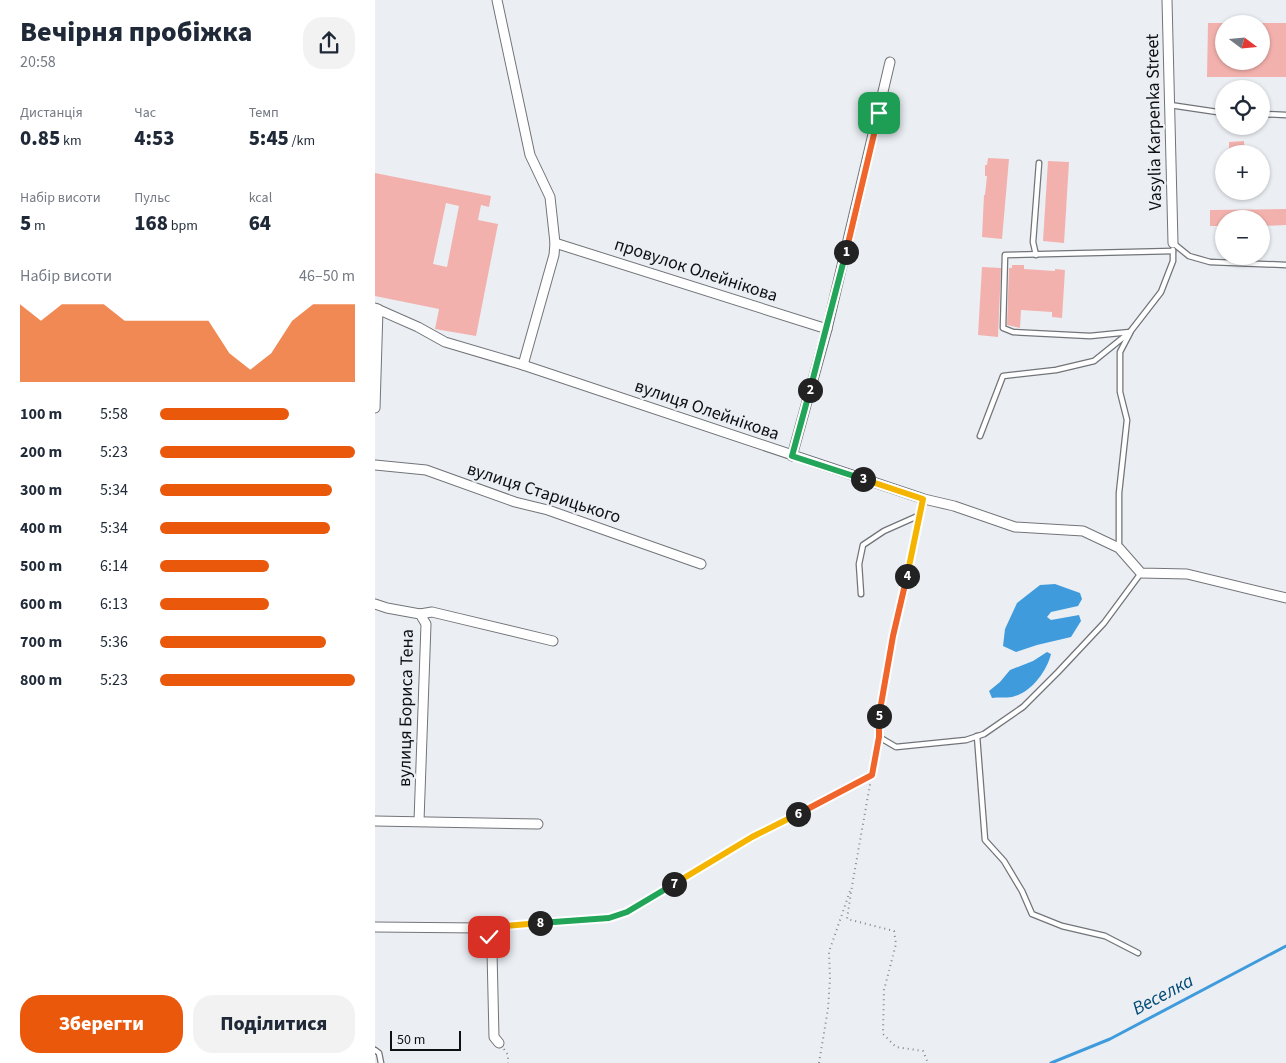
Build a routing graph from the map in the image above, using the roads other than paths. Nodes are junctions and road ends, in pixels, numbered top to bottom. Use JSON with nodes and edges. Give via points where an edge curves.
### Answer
{"nodes":[{"id":1,"x":497,"y":0,"type":"edge"},
{"id":2,"x":1167,"y":0,"type":"edge"},
{"id":3,"x":890,"y":62,"type":"dead end"},
{"id":4,"x":1170,"y":105,"type":"junction"},
{"id":5,"x":1215,"y":112,"type":"edge"},
{"id":6,"x":1270,"y":114,"type":"edge"},
{"id":7,"x":1286,"y":115,"type":"edge"},
{"id":8,"x":1039,"y":163,"type":"dead end"},
{"id":9,"x":555,"y":243,"type":"junction"},
{"id":10,"x":1173,"y":247,"type":"junction"},
{"id":11,"x":1036,"y":255,"type":"junction"},
{"id":12,"x":1286,"y":265,"type":"edge"},
{"id":13,"x":376,"y":309,"type":"edge"},
{"id":14,"x":827,"y":329,"type":"junction"},
{"id":15,"x":1130,"y":332,"type":"junction"},
{"id":16,"x":523,"y":365,"type":"junction"},
{"id":17,"x":375,"y":408,"type":"edge"},
{"id":18,"x":980,"y":436,"type":"dead end"},
{"id":19,"x":792,"y":456,"type":"junction"},
{"id":20,"x":375,"y":465,"type":"edge"},
{"id":21,"x":923,"y":499,"type":"junction"},
{"id":22,"x":920,"y":515,"type":"junction"},
{"id":23,"x":1119,"y":548,"type":"junction"},
{"id":24,"x":701,"y":564,"type":"dead end"},
{"id":25,"x":1141,"y":573,"type":"junction"},
{"id":26,"x":861,"y":594,"type":"dead end"},
{"id":27,"x":1286,"y":598,"type":"edge"},
{"id":28,"x":375,"y":604,"type":"edge"},
{"id":29,"x":420,"y":614,"type":"junction"},
{"id":30,"x":553,"y":641,"type":"dead end"},
{"id":31,"x":977,"y":736,"type":"junction"},
{"id":32,"x":375,"y":821,"type":"edge"},
{"id":33,"x":419,"y":821,"type":"junction"},
{"id":34,"x":538,"y":824,"type":"dead end"},
{"id":35,"x":375,"y":927,"type":"edge"},
{"id":36,"x":1138,"y":953,"type":"dead end"},
{"id":37,"x":499,"y":1043,"type":"road end"},
{"id":38,"x":375,"y":1050,"type":"edge"},
{"id":39,"x":381,"y":1063,"type":"edge"}],
"edges":[{"from":1,"to":9,"type":"street","via":[[530,155],[550,197]]},
{"from":2,"to":4,"type":"street","name":"Vasylia Karpenka Street"},
{"from":3,"to":14,"type":"street"},
{"from":4,"to":5,"type":"lane"},
{"from":4,"to":10,"type":"street","name":"Vasylia Karpenka Street"},
{"from":6,"to":7,"type":"lane"},
{"from":8,"to":11,"type":"lane","via":[[1033,242]]},
{"from":9,"to":14,"type":"street","name":"провулок Олейнікова"},
{"from":9,"to":16,"type":"street"},
{"from":10,"to":11,"type":"lane"},
{"from":10,"to":12,"type":"lane","via":[[1210,262]]},
{"from":10,"to":15,"type":"lane","via":[[1173,261],[1161,292]]},
{"from":11,"to":15,"type":"lane","via":[[1005,255],[1003,328],[1013,332],[1090,336]]},
{"from":13,"to":16,"type":"street","name":"вулиця Олейнікова","via":[[445,342]]},
{"from":13,"to":17,"type":"street"},
{"from":14,"to":19,"type":"street"},
{"from":15,"to":18,"type":"lane","via":[[1094,361],[1056,370],[1003,376]]},
{"from":15,"to":23,"type":"lane","via":[[1120,352],[1120,392],[1127,420],[1119,493]]},
{"from":16,"to":19,"type":"street","name":"вулиця Олейнікова"},
{"from":19,"to":21,"type":"street","name":"вулиця Олейнікова"},
{"from":20,"to":24,"type":"street","name":"вулиця Старицького","via":[[426,470]]},
{"from":21,"to":22,"type":"lane"},
{"from":21,"to":23,"type":"street","name":"вулиця Олейнікова","via":[[1015,527],[1083,531]]},
{"from":22,"to":26,"type":"lane","via":[[884,531],[863,545],[859,564]]},
{"from":22,"to":31,"type":"lane","via":[[893,636],[879,737],[896,747]]},
{"from":23,"to":25,"type":"street","name":"вулиця Олейнікова"},
{"from":25,"to":27,"type":"street","via":[[1187,574]]},
{"from":25,"to":31,"type":"lane","via":[[1104,622],[1023,707]]},
{"from":28,"to":29,"type":"street","name":"вулиця Бориса Тена"},
{"from":29,"to":30,"type":"street","via":[[432,612]]},
{"from":29,"to":33,"type":"street","name":"вулиця Бориса Тена","via":[[426,624],[426,640]]},
{"from":31,"to":36,"type":"lane","via":[[985,840],[1004,861],[1032,914],[1062,926],[1105,936]]},
{"from":32,"to":33,"type":"street"},
{"from":33,"to":34,"type":"street"},
{"from":35,"to":37,"type":"street","via":[[480,928],[489,937],[492,952],[494,1037]]},
{"from":38,"to":39,"type":"lane"}]}
